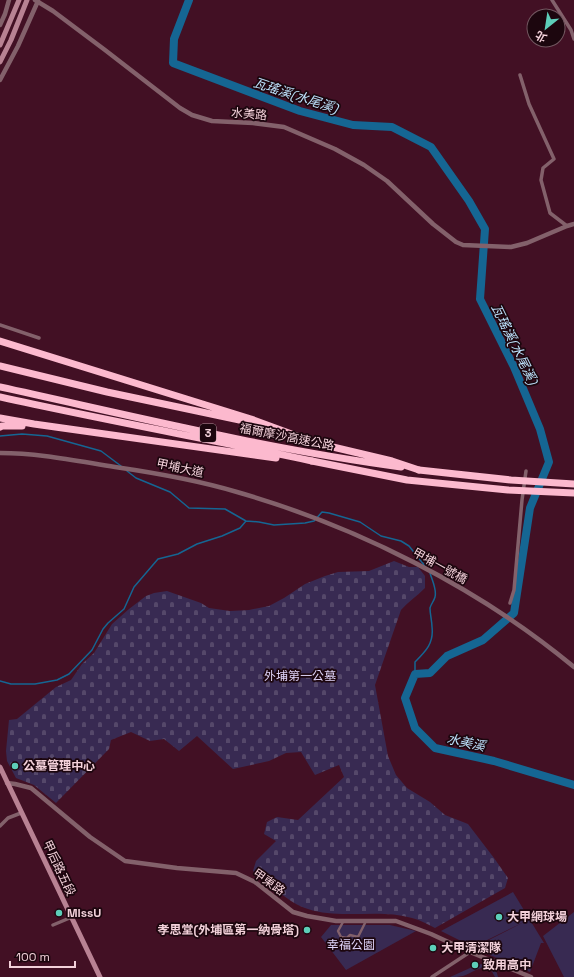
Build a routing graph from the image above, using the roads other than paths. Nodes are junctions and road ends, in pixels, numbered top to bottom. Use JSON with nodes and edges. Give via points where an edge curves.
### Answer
{"nodes":[{"id":1,"x":9,"y":0,"type":"edge"},
{"id":2,"x":552,"y":0,"type":"edge"},
{"id":3,"x":37,"y":1,"type":"edge"},
{"id":4,"x":18,"y":2,"type":"edge"},
{"id":5,"x":26,"y":3,"type":"edge"},
{"id":6,"x":0,"y":25,"type":"edge"},
{"id":7,"x":574,"y":39,"type":"edge"},
{"id":8,"x":0,"y":45,"type":"edge"},
{"id":9,"x":0,"y":62,"type":"edge"},
{"id":10,"x":520,"y":75,"type":"dead end"},
{"id":11,"x":0,"y":80,"type":"edge"},
{"id":12,"x":574,"y":224,"type":"edge"},
{"id":13,"x":567,"y":226,"type":"junction"},
{"id":14,"x":0,"y":325,"type":"edge"},
{"id":15,"x":39,"y":338,"type":"dead end"},
{"id":16,"x":0,"y":341,"type":"edge"},
{"id":17,"x":0,"y":366,"type":"edge"},
{"id":18,"x":0,"y":387,"type":"edge"},
{"id":19,"x":0,"y":397,"type":"edge"},
{"id":20,"x":0,"y":418,"type":"edge"},
{"id":21,"x":0,"y":427,"type":"edge"},
{"id":22,"x":58,"y":428,"type":"junction"},
{"id":23,"x":280,"y":429,"type":"junction"},
{"id":24,"x":0,"y":453,"type":"edge"},
{"id":25,"x":312,"y":461,"type":"junction"},
{"id":26,"x":418,"y":470,"type":"junction"},
{"id":27,"x":526,"y":471,"type":"dead end"},
{"id":28,"x":574,"y":484,"type":"edge"},
{"id":29,"x":574,"y":493,"type":"edge"},
{"id":30,"x":350,"y":532,"type":"joint"},
{"id":31,"x":510,"y":603,"type":"dead end"},
{"id":32,"x":574,"y":667,"type":"edge"},
{"id":33,"x":0,"y":766,"type":"edge"},
{"id":34,"x":7,"y":783,"type":"junction"},
{"id":35,"x":21,"y":813,"type":"junction"},
{"id":36,"x":0,"y":826,"type":"edge"},
{"id":37,"x":72,"y":917,"type":"junction"},
{"id":38,"x":343,"y":921,"type":"junction"},
{"id":39,"x":366,"y":921,"type":"junction"},
{"id":40,"x":53,"y":925,"type":"dead end"},
{"id":41,"x":358,"y":937,"type":"junction"},
{"id":42,"x":355,"y":943,"type":"dead end"},
{"id":43,"x":470,"y":952,"type":"junction"},
{"id":44,"x":100,"y":977,"type":"edge"},
{"id":45,"x":432,"y":977,"type":"edge"},
{"id":46,"x":532,"y":977,"type":"edge"}],
"edges":[{"from":1,"to":6,"type":"street"},
{"from":2,"to":7,"type":"street"},
{"from":3,"to":11,"type":"street"},
{"from":3,"to":13,"type":"street","name":"水美路","via":[[192,115],[212,121],[284,127],[335,149],[381,177],[433,224],[463,245],[511,247]]},
{"from":4,"to":8,"type":"main road"},
{"from":5,"to":9,"type":"main road"},
{"from":10,"to":13,"type":"street","via":[[529,104],[554,159],[543,168],[541,180],[550,213]]},
{"from":12,"to":13,"type":"street"},
{"from":14,"to":15,"type":"street"},
{"from":16,"to":23,"type":"highway"},
{"from":17,"to":23,"type":"highway"},
{"from":18,"to":26,"type":"highway","name":"福爾摩沙高速公路","number":"3","via":[[281,448]]},
{"from":19,"to":25,"type":"highway","name":"福爾摩沙高速公路","number":"3"},
{"from":20,"to":22,"type":"highway"},
{"from":21,"to":22,"type":"highway","via":[[15,425]]},
{"from":22,"to":25,"type":"highway","via":[[257,456]]},
{"from":23,"to":26,"type":"highway","via":[[316,443],[392,461]]},
{"from":24,"to":30,"type":"street","name":"甲埔大道","via":[[47,456],[187,479],[236,491],[309,515]]},
{"from":25,"to":29,"type":"highway","name":"福爾摩沙高速公路","number":"3","bridge":true,"via":[[407,480],[508,490]]},
{"from":26,"to":28,"type":"highway","name":"福爾摩沙高速公路","number":"3","bridge":true},
{"from":27,"to":31,"type":"street","via":[[514,590]]},
{"from":30,"to":32,"type":"street","name":"甲埔一號橋","via":[[467,592]]},
{"from":33,"to":34,"type":"main road","name":"甲后路五段"},
{"from":34,"to":35,"type":"main road","name":"甲后路五段"},
{"from":34,"to":38,"type":"street","name":"甲東路","via":[[31,788],[90,837],[125,861],[236,873],[254,882],[293,912]]},
{"from":35,"to":36,"type":"street","via":[[8,818]]},
{"from":35,"to":37,"type":"main road","name":"甲后路五段"},
{"from":37,"to":40,"type":"street"},
{"from":37,"to":44,"type":"main road","name":"甲后路五段"},
{"from":38,"to":39,"type":"street","name":"甲東路"},
{"from":38,"to":41,"type":"street","via":[[338,931],[342,937]]},
{"from":39,"to":41,"type":"street"},
{"from":39,"to":43,"type":"street","name":"甲東路","via":[[396,921]]},
{"from":41,"to":42,"type":"street"},
{"from":43,"to":45,"type":"street"},
{"from":43,"to":46,"type":"street","name":"甲東路"}]}
